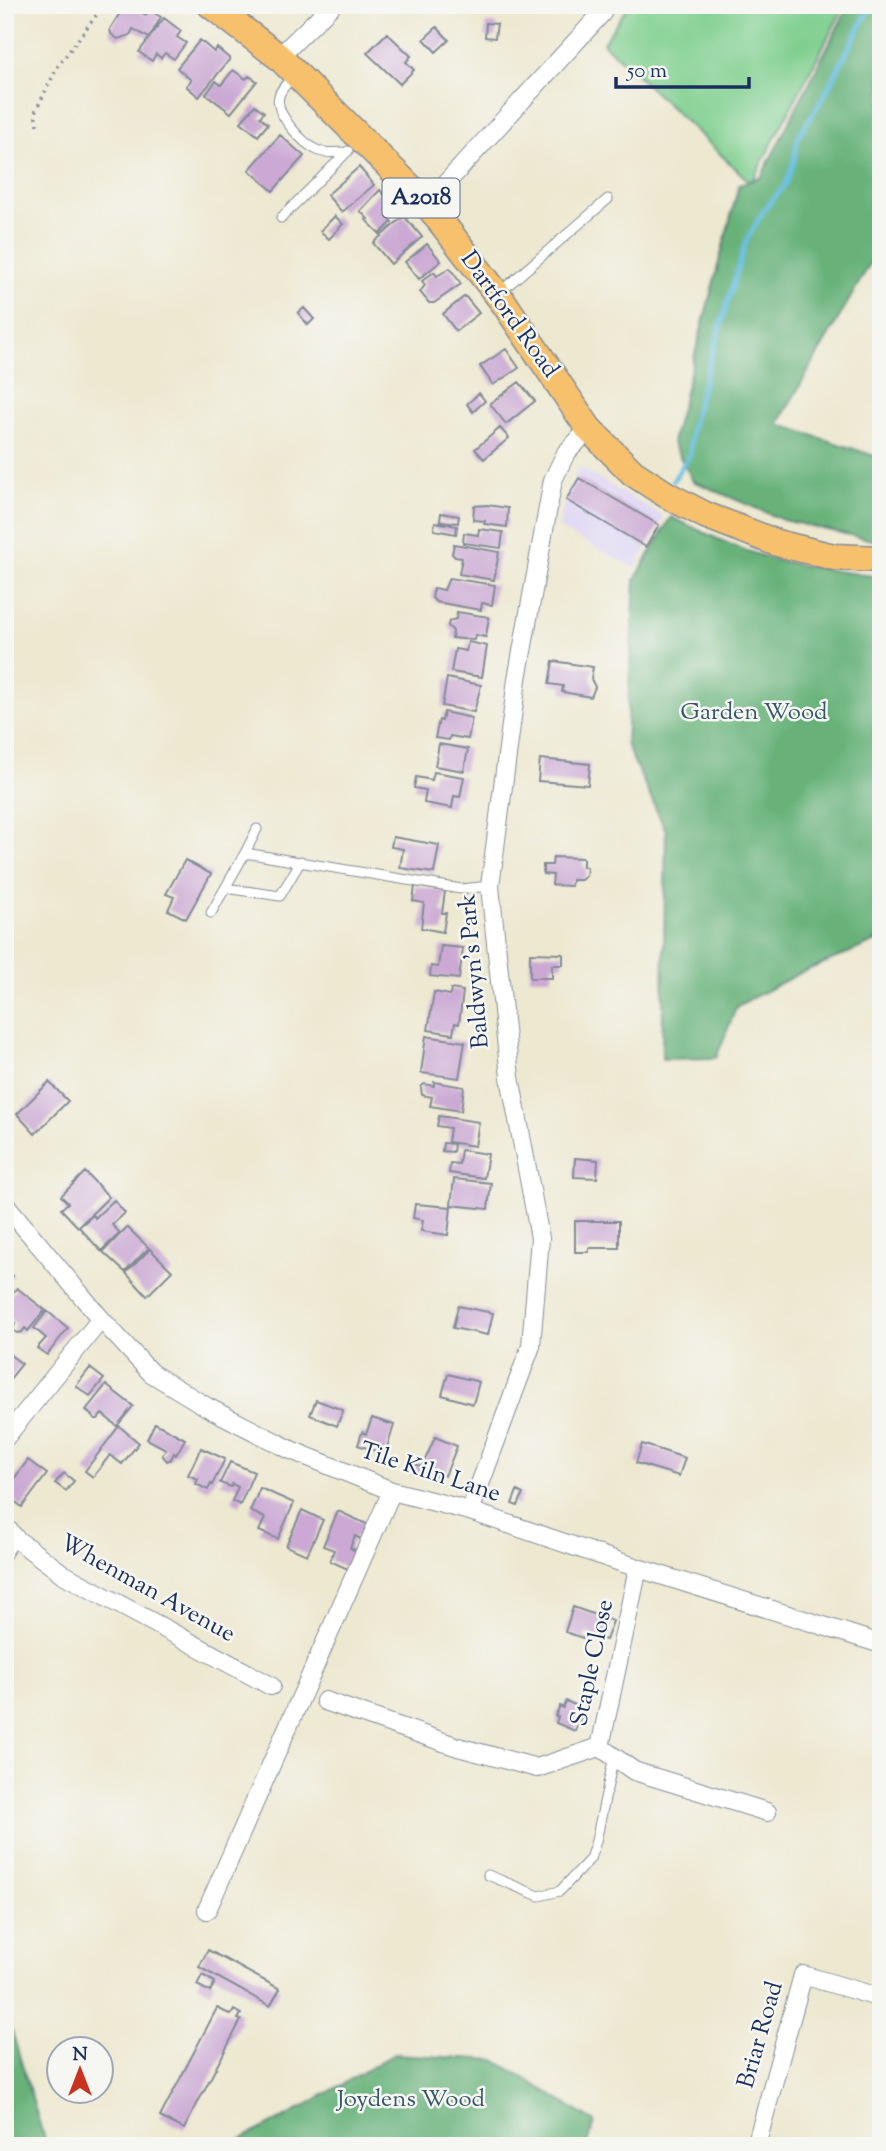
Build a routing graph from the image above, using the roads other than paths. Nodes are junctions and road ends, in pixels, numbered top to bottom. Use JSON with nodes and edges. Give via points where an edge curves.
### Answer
{"nodes":[{"id":1,"x":211,"y":5,"type":"edge"},
{"id":2,"x":332,"y":5,"type":"edge"},
{"id":3,"x":603,"y":5,"type":"edge"},
{"id":4,"x":287,"y":65,"type":"junction"},
{"id":5,"x":354,"y":144,"type":"junction"},
{"id":6,"x":608,"y":199,"type":"dead end"},
{"id":7,"x":427,"y":204,"type":"junction"},
{"id":8,"x":281,"y":218,"type":"dead end"},
{"id":9,"x":498,"y":294,"type":"junction"},
{"id":10,"x":589,"y":429,"type":"junction"},
{"id":11,"x":881,"y":559,"type":"edge"},
{"id":12,"x":257,"y":830,"type":"dead end"},
{"id":13,"x":245,"y":853,"type":"junction"},
{"id":14,"x":301,"y":861,"type":"junction"},
{"id":15,"x":490,"y":886,"type":"junction"},
{"id":16,"x":225,"y":888,"type":"junction"},
{"id":17,"x":211,"y":913,"type":"dead end"},
{"id":18,"x":5,"y":1204,"type":"edge"},
{"id":19,"x":101,"y":1319,"type":"junction"},
{"id":20,"x":5,"y":1438,"type":"edge"},
{"id":21,"x":392,"y":1491,"type":"junction"},
{"id":22,"x":470,"y":1511,"type":"junction"},
{"id":23,"x":11,"y":1533,"type":"edge"},
{"id":24,"x":5,"y":1556,"type":"edge"},
{"id":25,"x":638,"y":1568,"type":"junction"},
{"id":26,"x":881,"y":1644,"type":"edge"},
{"id":27,"x":271,"y":1686,"type":"dead end"},
{"id":28,"x":325,"y":1701,"type":"dead end"},
{"id":29,"x":607,"y":1751,"type":"junction"},
{"id":30,"x":767,"y":1812,"type":"dead end"},
{"id":31,"x":488,"y":1875,"type":"dead end"},
{"id":32,"x":207,"y":1910,"type":"dead end"},
{"id":33,"x":881,"y":1998,"type":"edge"},
{"id":34,"x":756,"y":2146,"type":"edge"}],
"edges":[{"from":1,"to":4,"type":"main road","name":"Dartford Road","number":"A2018"},
{"from":2,"to":4,"type":"street"},
{"from":3,"to":7,"type":"street","via":[[602,13]]},
{"from":4,"to":5,"type":"main road","name":"Dartford Road","number":"A2018"},
{"from":4,"to":5,"type":"lane","via":[[278,100],[288,124],[320,151]]},
{"from":5,"to":7,"type":"main road","name":"Dartford Road","number":"A2018"},
{"from":5,"to":8,"type":"lane"},
{"from":6,"to":9,"type":"lane"},
{"from":7,"to":9,"type":"main road","name":"Dartford Road","number":"A2018"},
{"from":9,"to":10,"type":"main road","name":"Dartford Road","number":"A2018"},
{"from":10,"to":11,"type":"main road","number":"A2018","via":[[633,473],[705,515],[777,543],[834,557]]},
{"from":10,"to":15,"type":"street","name":"Baldwyn's Park","via":[[566,453],[553,480],[517,679]]},
{"from":12,"to":13,"type":"lane"},
{"from":13,"to":14,"type":"lane"},
{"from":13,"to":16,"type":"lane"},
{"from":14,"to":15,"type":"lane","via":[[461,890]]},
{"from":14,"to":16,"type":"lane","via":[[280,896]]},
{"from":15,"to":22,"type":"street","name":"Baldwyn's Park","via":[[510,1077],[540,1238],[531,1346]]},
{"from":16,"to":17,"type":"lane"},
{"from":18,"to":19,"type":"street","name":"Tile Kiln Lane"},
{"from":19,"to":20,"type":"street"},
{"from":19,"to":21,"type":"street","name":"Tile Kiln Lane","via":[[151,1373],[207,1407],[291,1450]]},
{"from":21,"to":22,"type":"street","name":"Tile Kiln Lane"},
{"from":21,"to":32,"type":"street"},
{"from":22,"to":25,"type":"street","name":"Tile Kiln Lane"},
{"from":23,"to":24,"type":"lane"},
{"from":23,"to":27,"type":"street","name":"Whenman Avenue","via":[[63,1574]]},
{"from":25,"to":26,"type":"street","name":"Tile Kiln Lane"},
{"from":25,"to":29,"type":"street","name":"Staple Close"},
{"from":28,"to":29,"type":"street","name":"Staple Close","via":[[458,1747],[537,1768]]},
{"from":29,"to":30,"type":"street","via":[[634,1771]]},
{"from":29,"to":31,"type":"lane","via":[[590,1859],[560,1891],[539,1896]]},
{"from":33,"to":34,"type":"street","name":"Briar Road","via":[[803,1975]]}]}
